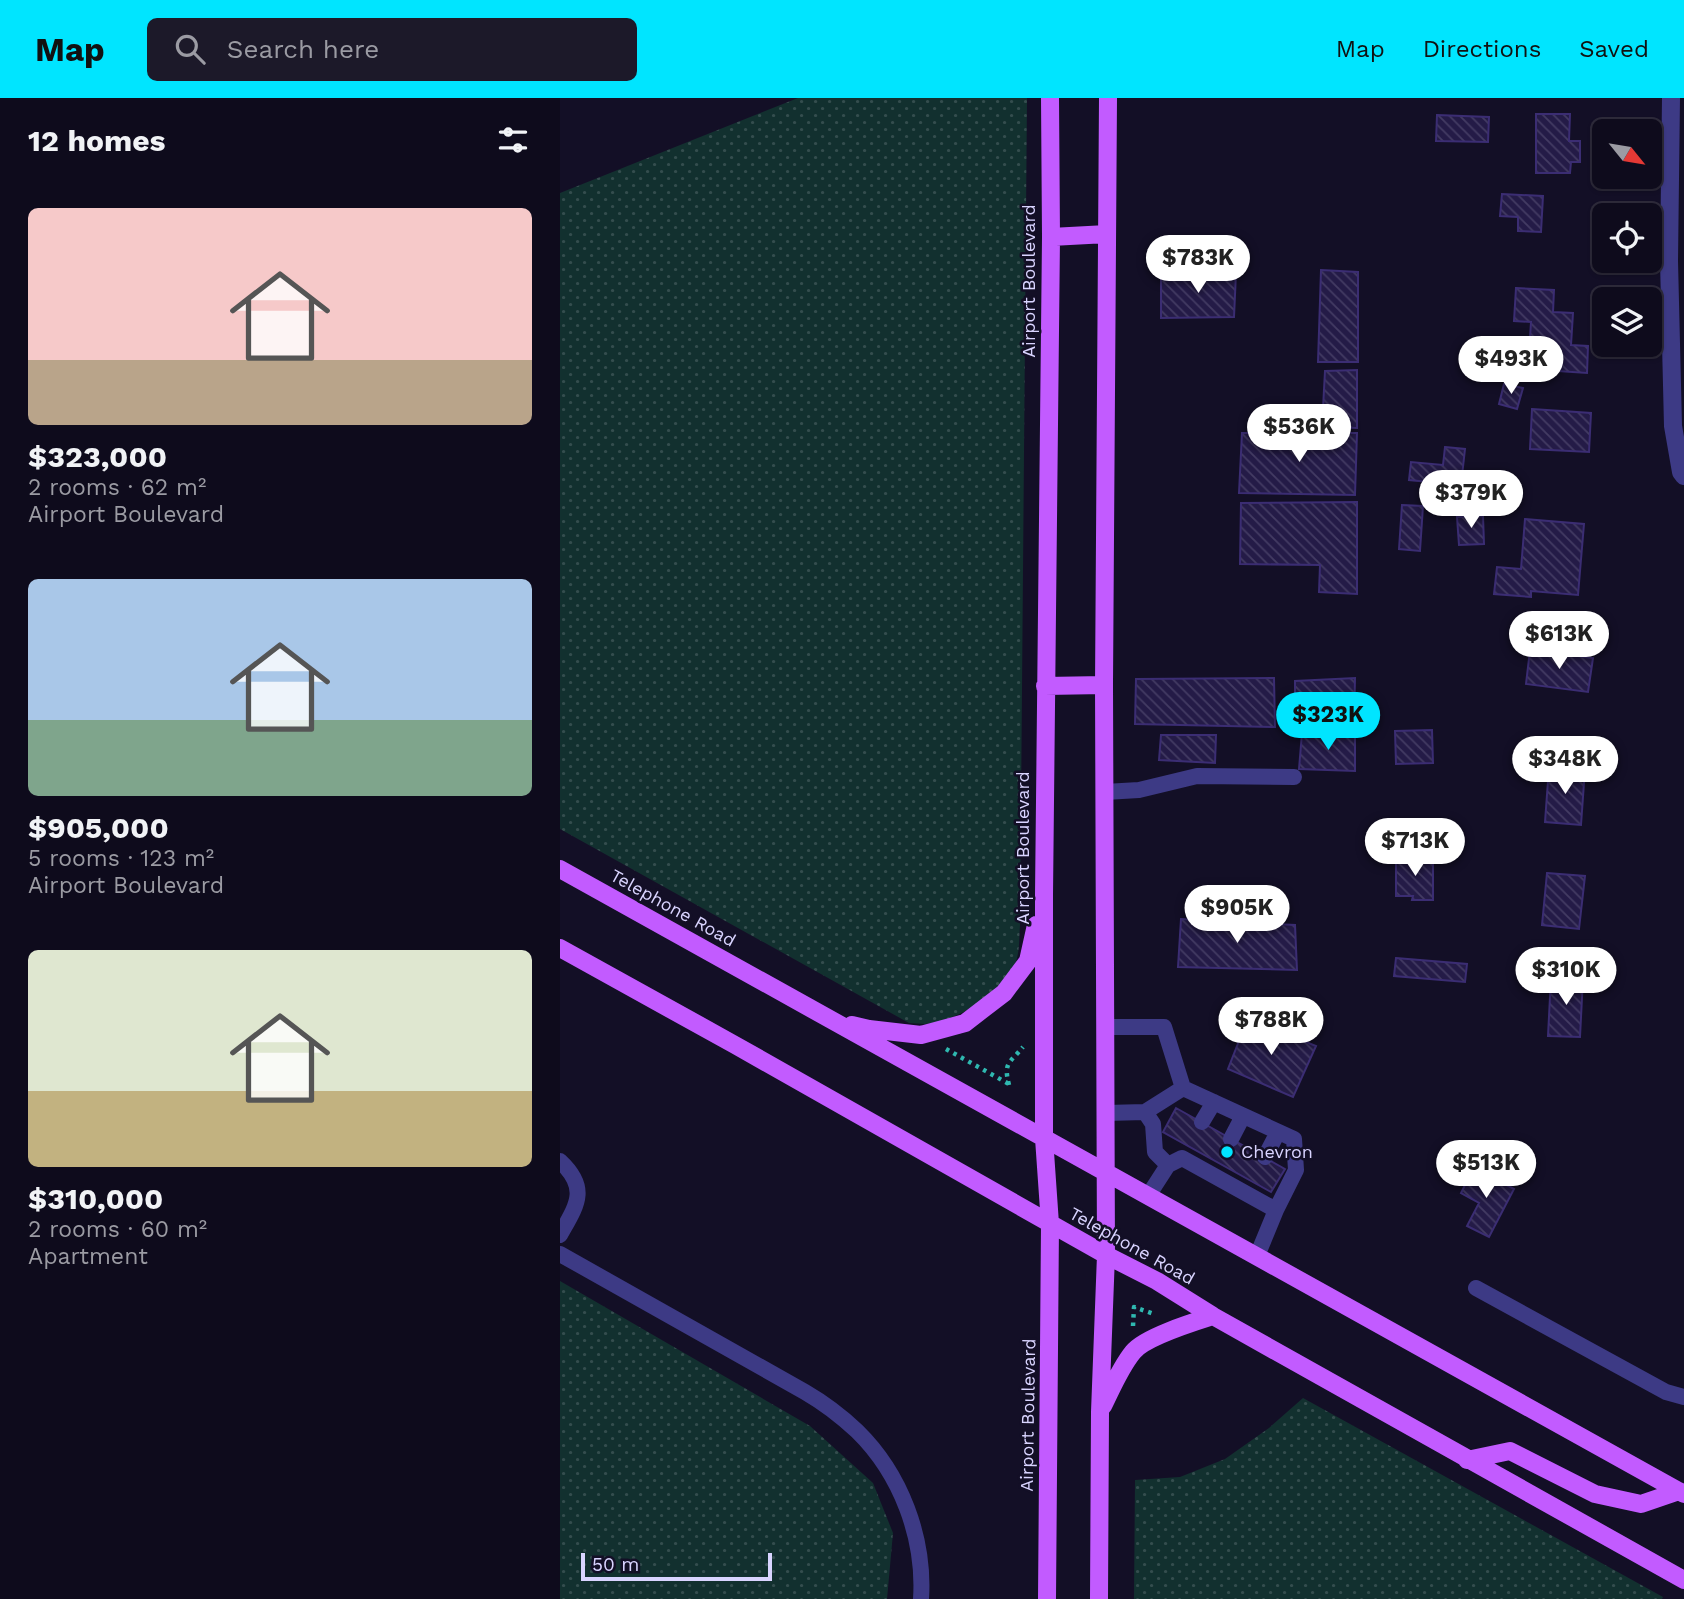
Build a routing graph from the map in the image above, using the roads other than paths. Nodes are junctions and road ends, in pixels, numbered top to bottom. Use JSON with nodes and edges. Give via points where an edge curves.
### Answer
{"nodes":[{"id":1,"x":1050,"y":98,"type":"edge"},
{"id":2,"x":1108,"y":98,"type":"edge"},
{"id":3,"x":1671,"y":98,"type":"edge"},
{"id":4,"x":1107,"y":234,"type":"junction"},
{"id":5,"x":1051,"y":237,"type":"junction"},
{"id":6,"x":1684,"y":477,"type":"edge"},
{"id":7,"x":1104,"y":685,"type":"junction"},
{"id":8,"x":1045,"y":686,"type":"junction"},
{"id":9,"x":1294,"y":777,"type":"dead end"},
{"id":10,"x":1105,"y":792,"type":"junction"},
{"id":11,"x":560,"y":869,"type":"edge"},
{"id":12,"x":1044,"y":895,"type":"junction"},
{"id":13,"x":560,"y":947,"type":"edge"},
{"id":14,"x":834,"y":1021,"type":"junction"},
{"id":15,"x":1105,"y":1027,"type":"junction"},
{"id":16,"x":1183,"y":1088,"type":"junction"},
{"id":17,"x":1214,"y":1102,"type":"junction"},
{"id":18,"x":1145,"y":1112,"type":"junction"},
{"id":19,"x":1106,"y":1113,"type":"junction"},
{"id":20,"x":1243,"y":1116,"type":"junction"},
{"id":21,"x":1202,"y":1122,"type":"dead end"},
{"id":22,"x":1278,"y":1132,"type":"junction"},
{"id":23,"x":1044,"y":1138,"type":"junction"},
{"id":24,"x":1231,"y":1139,"type":"dead end"},
{"id":25,"x":1180,"y":1156,"type":"junction"},
{"id":26,"x":1265,"y":1157,"type":"dead end"},
{"id":27,"x":560,"y":1161,"type":"edge"},
{"id":28,"x":1106,"y":1173,"type":"junction"},
{"id":29,"x":1148,"y":1196,"type":"junction"},
{"id":30,"x":1276,"y":1210,"type":"junction"},
{"id":31,"x":1050,"y":1224,"type":"junction"},
{"id":32,"x":560,"y":1236,"type":"edge"},
{"id":33,"x":560,"y":1254,"type":"edge"},
{"id":34,"x":1106,"y":1255,"type":"junction"},
{"id":35,"x":1257,"y":1256,"type":"junction"},
{"id":36,"x":1476,"y":1288,"type":"dead end"},
{"id":37,"x":1213,"y":1316,"type":"junction"},
{"id":38,"x":1684,"y":1397,"type":"edge"},
{"id":39,"x":1100,"y":1412,"type":"junction"},
{"id":40,"x":1467,"y":1460,"type":"junction"},
{"id":41,"x":1682,"y":1489,"type":"edge"},
{"id":42,"x":1684,"y":1580,"type":"edge"},
{"id":43,"x":921,"y":1599,"type":"edge"},
{"id":44,"x":1047,"y":1599,"type":"edge"},
{"id":45,"x":1098,"y":1599,"type":"edge"}],
"edges":[{"from":1,"to":5,"type":"main road","name":"Airport Boulevard"},
{"from":2,"to":4,"type":"main road"},
{"from":3,"to":6,"type":"street","via":[[1673,426]]},
{"from":4,"to":5,"type":"main road"},
{"from":4,"to":7,"type":"main road"},
{"from":5,"to":8,"type":"main road","name":"Airport Boulevard"},
{"from":7,"to":8,"type":"main road"},
{"from":7,"to":10,"type":"main road"},
{"from":8,"to":12,"type":"main road","name":"Airport Boulevard"},
{"from":9,"to":10,"type":"lane","via":[[1197,776],[1139,790]]},
{"from":10,"to":15,"type":"main road"},
{"from":11,"to":14,"type":"main road","name":"Telephone Road"},
{"from":12,"to":14,"type":"main road","via":[[1028,961],[1004,993],[965,1023],[921,1035]]},
{"from":12,"to":23,"type":"main road","name":"Airport Boulevard"},
{"from":13,"to":31,"type":"main road","name":"Telephone Road"},
{"from":14,"to":23,"type":"main road","name":"Telephone Road"},
{"from":15,"to":16,"type":"lane","via":[[1164,1027]]},
{"from":15,"to":19,"type":"main road"},
{"from":16,"to":17,"type":"lane"},
{"from":16,"to":18,"type":"lane"},
{"from":17,"to":20,"type":"lane"},
{"from":17,"to":21,"type":"lane"},
{"from":18,"to":19,"type":"lane"},
{"from":18,"to":25,"type":"lane","via":[[1153,1124],[1154,1152]]},
{"from":19,"to":28,"type":"main road"},
{"from":20,"to":22,"type":"lane"},
{"from":20,"to":24,"type":"lane"},
{"from":22,"to":26,"type":"lane"},
{"from":22,"to":30,"type":"lane","via":[[1294,1139],[1296,1170]]},
{"from":23,"to":28,"type":"main road","name":"Telephone Road"},
{"from":23,"to":31,"type":"main road","name":"Airport Boulevard"},
{"from":25,"to":29,"type":"lane"},
{"from":25,"to":30,"type":"lane","via":[[1248,1187]]},
{"from":27,"to":32,"type":"lane","via":[[578,1189],[578,1203]]},
{"from":28,"to":29,"type":"main road","name":"Telephone Road"},
{"from":28,"to":34,"type":"main road"},
{"from":29,"to":35,"type":"main road","name":"Telephone Road"},
{"from":30,"to":35,"type":"lane"},
{"from":31,"to":34,"type":"main road","name":"Telephone Road"},
{"from":31,"to":44,"type":"main road","name":"Airport Boulevard"},
{"from":33,"to":43,"type":"lane","via":[[805,1392],[859,1433],[894,1479],[909,1515],[920,1559]]},
{"from":34,"to":37,"type":"main road","name":"Telephone Road"},
{"from":34,"to":39,"type":"main road"},
{"from":35,"to":41,"type":"main road","name":"Telephone Road"},
{"from":36,"to":38,"type":"lane","via":[[1666,1392]]},
{"from":37,"to":39,"type":"main road","via":[[1134,1350]]},
{"from":37,"to":40,"type":"main road","name":"Telephone Road"},
{"from":39,"to":45,"type":"main road"},
{"from":40,"to":41,"type":"main road","via":[[1510,1451],[1595,1494],[1641,1503]]},
{"from":40,"to":42,"type":"main road","name":"Telephone Road"}]}
